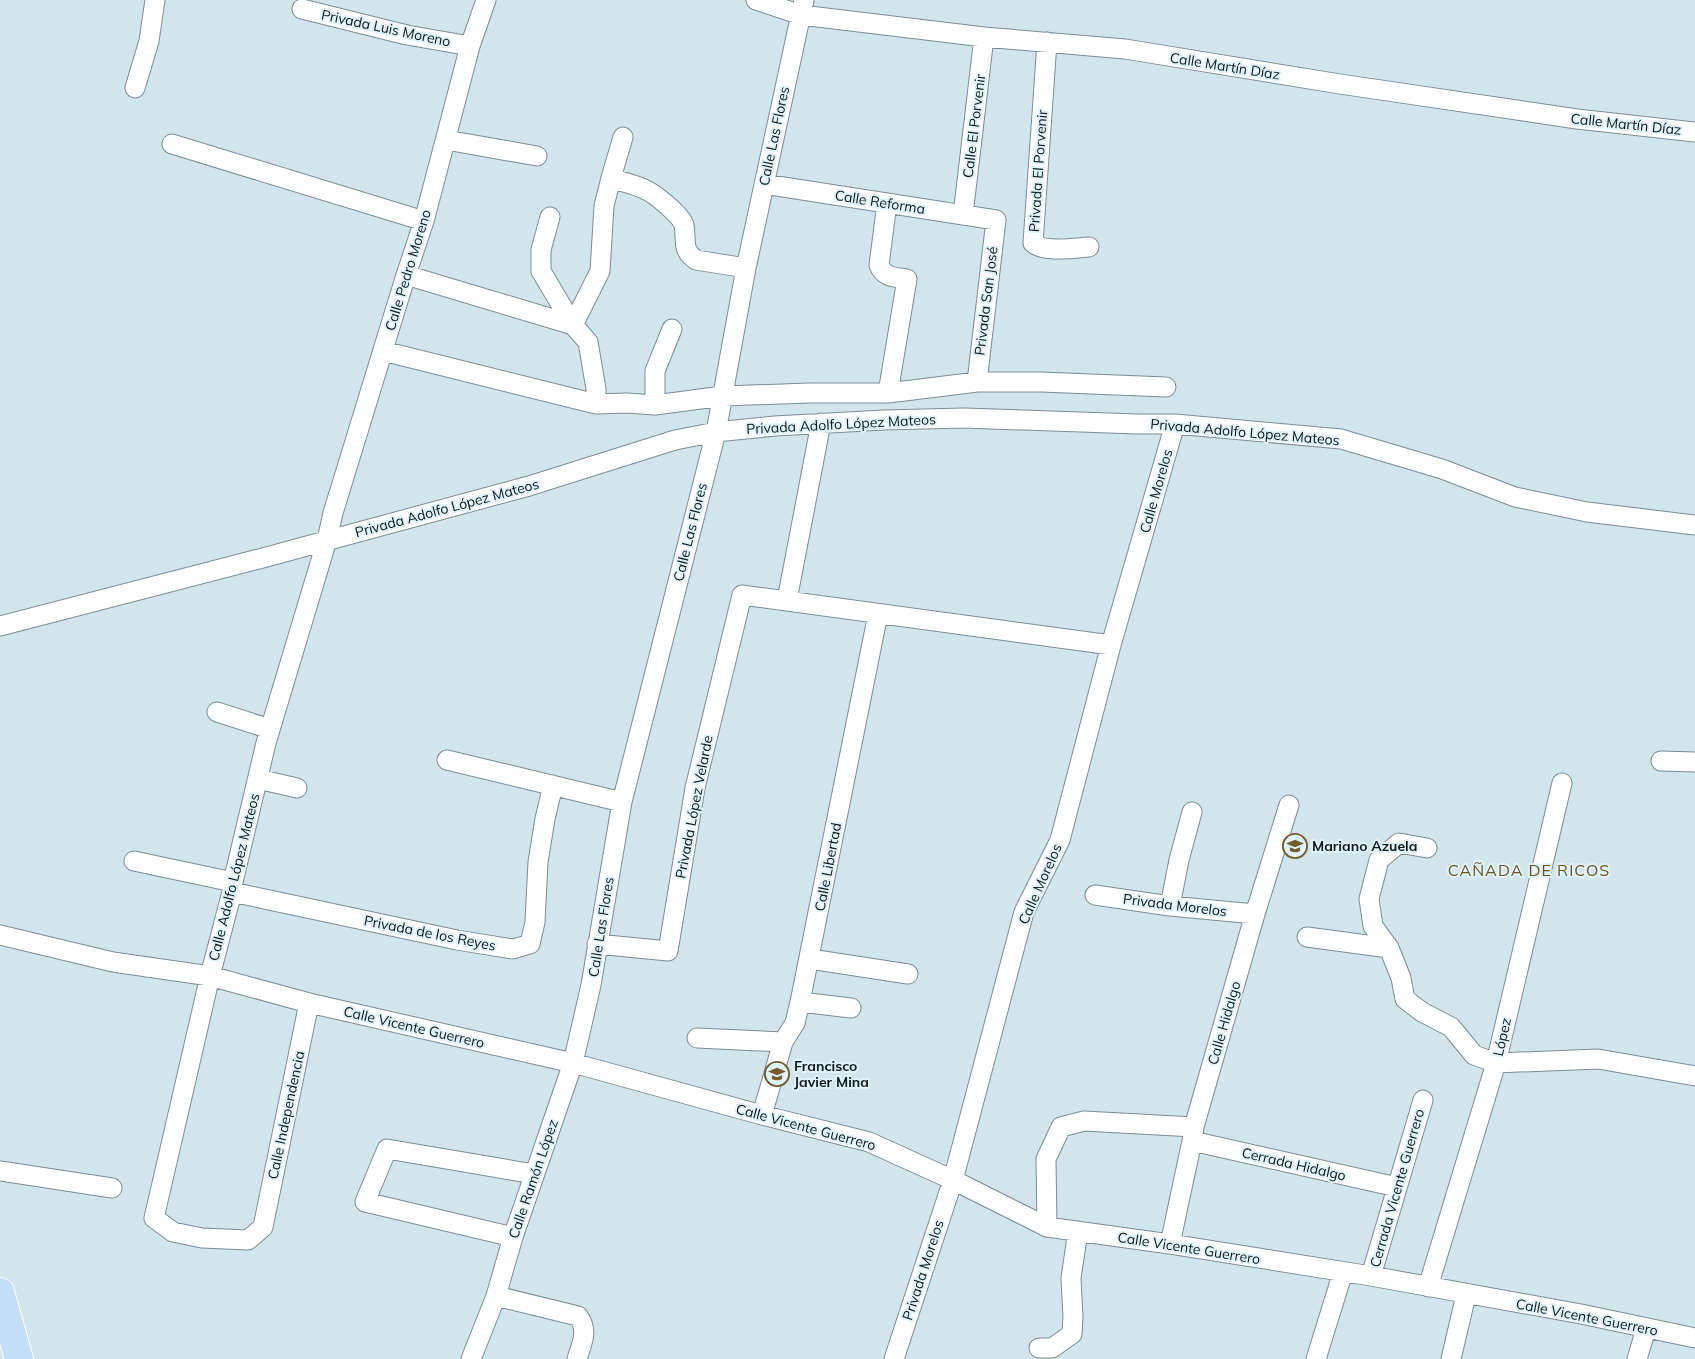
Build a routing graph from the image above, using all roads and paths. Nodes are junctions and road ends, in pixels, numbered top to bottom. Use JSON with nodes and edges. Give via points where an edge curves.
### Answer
{"nodes":[{"id":1,"x":155,"y":0,"type":"edge"},
{"id":2,"x":486,"y":0,"type":"edge"},
{"id":3,"x":756,"y":0,"type":"edge"},
{"id":4,"x":802,"y":7,"type":"edge"},
{"id":5,"x":302,"y":9,"type":"dead end"},
{"id":6,"x":984,"y":38,"type":"junction"},
{"id":7,"x":1047,"y":42,"type":"junction"},
{"id":8,"x":470,"y":46,"type":"junction"},
{"id":9,"x":134,"y":88,"type":"dead end"},
{"id":10,"x":1695,"y":132,"type":"edge"},
{"id":11,"x":623,"y":137,"type":"dead end"},
{"id":12,"x":446,"y":140,"type":"junction"},
{"id":13,"x":172,"y":144,"type":"dead end"},
{"id":14,"x":537,"y":156,"type":"dead end"},
{"id":15,"x":611,"y":178,"type":"junction"},
{"id":16,"x":764,"y":184,"type":"junction"},
{"id":17,"x":887,"y":203,"type":"junction"},
{"id":18,"x":963,"y":215,"type":"junction"},
{"id":19,"x":550,"y":217,"type":"dead end"},
{"id":20,"x":996,"y":220,"type":"joint"},
{"id":21,"x":424,"y":221,"type":"junction"},
{"id":22,"x":1089,"y":247,"type":"dead end"},
{"id":23,"x":746,"y":268,"type":"junction"},
{"id":24,"x":406,"y":275,"type":"junction"},
{"id":25,"x":573,"y":325,"type":"junction"},
{"id":26,"x":672,"y":330,"type":"dead end"},
{"id":27,"x":383,"y":351,"type":"junction"},
{"id":28,"x":977,"y":382,"type":"junction"},
{"id":29,"x":1166,"y":387,"type":"dead end"},
{"id":30,"x":888,"y":393,"type":"junction"},
{"id":31,"x":723,"y":398,"type":"junction"},
{"id":32,"x":596,"y":404,"type":"junction"},
{"id":33,"x":656,"y":405,"type":"junction"},
{"id":34,"x":821,"y":423,"type":"junction"},
{"id":35,"x":1175,"y":424,"type":"junction"},
{"id":36,"x":717,"y":428,"type":"junction"},
{"id":37,"x":1695,"y":525,"type":"edge"},
{"id":38,"x":328,"y":540,"type":"junction"},
{"id":39,"x":787,"y":600,"type":"junction"},
{"id":40,"x":878,"y":614,"type":"junction"},
{"id":41,"x":0,"y":626,"type":"edge"},
{"id":42,"x":1111,"y":645,"type":"junction"},
{"id":43,"x":217,"y":712,"type":"dead end"},
{"id":44,"x":270,"y":728,"type":"junction"},
{"id":45,"x":447,"y":760,"type":"dead end"},
{"id":46,"x":1661,"y":761,"type":"dead end"},
{"id":47,"x":1695,"y":762,"type":"edge"},
{"id":48,"x":258,"y":779,"type":"junction"},
{"id":49,"x":1562,"y":783,"type":"dead end"},
{"id":50,"x":552,"y":785,"type":"junction"},
{"id":51,"x":296,"y":788,"type":"dead end"},
{"id":52,"x":622,"y":802,"type":"junction"},
{"id":53,"x":1289,"y":806,"type":"dead end"},
{"id":54,"x":1192,"y":812,"type":"dead end"},
{"id":55,"x":1427,"y":848,"type":"dead end"},
{"id":56,"x":134,"y":861,"type":"dead end"},
{"id":57,"x":233,"y":887,"type":"junction"},
{"id":58,"x":1095,"y":895,"type":"dead end"},
{"id":59,"x":1170,"y":906,"type":"junction"},
{"id":60,"x":1255,"y":914,"type":"junction"},
{"id":61,"x":0,"y":935,"type":"edge"},
{"id":62,"x":1306,"y":937,"type":"dead end"},
{"id":63,"x":597,"y":944,"type":"junction"},
{"id":64,"x":1389,"y":948,"type":"junction"},
{"id":65,"x":810,"y":959,"type":"junction"},
{"id":66,"x":908,"y":974,"type":"dead end"},
{"id":67,"x":210,"y":976,"type":"junction"},
{"id":68,"x":800,"y":1002,"type":"junction"},
{"id":69,"x":309,"y":1003,"type":"junction"},
{"id":70,"x":851,"y":1008,"type":"dead end"},
{"id":71,"x":697,"y":1038,"type":"dead end"},
{"id":72,"x":783,"y":1042,"type":"junction"},
{"id":73,"x":573,"y":1063,"type":"junction"},
{"id":74,"x":1496,"y":1063,"type":"junction"},
{"id":75,"x":1695,"y":1076,"type":"edge"},
{"id":76,"x":1423,"y":1100,"type":"dead end"},
{"id":77,"x":762,"y":1115,"type":"junction"},
{"id":78,"x":1193,"y":1134,"type":"junction"},
{"id":79,"x":0,"y":1171,"type":"edge"},
{"id":80,"x":534,"y":1174,"type":"junction"},
{"id":81,"x":953,"y":1180,"type":"junction"},
{"id":82,"x":1397,"y":1187,"type":"junction"},
{"id":83,"x":112,"y":1188,"type":"dead end"},
{"id":84,"x":263,"y":1227,"type":"joint"},
{"id":85,"x":1047,"y":1227,"type":"junction"},
{"id":86,"x":1078,"y":1231,"type":"junction"},
{"id":87,"x":513,"y":1237,"type":"junction"},
{"id":88,"x":1170,"y":1244,"type":"junction"},
{"id":89,"x":1342,"y":1272,"type":"junction"},
{"id":90,"x":1371,"y":1276,"type":"junction"},
{"id":91,"x":1428,"y":1287,"type":"junction"},
{"id":92,"x":0,"y":1292,"type":"edge"},
{"id":93,"x":1466,"y":1295,"type":"junction"},
{"id":94,"x":496,"y":1296,"type":"junction"},
{"id":95,"x":1646,"y":1329,"type":"junction"},
{"id":96,"x":1695,"y":1338,"type":"edge"},
{"id":97,"x":1039,"y":1348,"type":"dead end"},
{"id":98,"x":19,"y":1359,"type":"edge"},
{"id":99,"x":471,"y":1359,"type":"edge"},
{"id":100,"x":577,"y":1359,"type":"edge"},
{"id":101,"x":894,"y":1359,"type":"edge"},
{"id":102,"x":1316,"y":1359,"type":"edge"},
{"id":103,"x":1451,"y":1359,"type":"edge"},
{"id":104,"x":1637,"y":1359,"type":"edge"}],
"edges":[{"from":1,"to":9,"type":"street","via":[[149,41]]},
{"from":2,"to":8,"type":"street","name":"Calle Pedro Moreno"},
{"from":3,"to":4,"type":"street","name":"Calle Martín Díaz"},
{"from":4,"to":6,"type":"street","name":"Calle Martín Díaz"},
{"from":4,"to":16,"type":"street","name":"Calle Las Flores"},
{"from":5,"to":8,"type":"street","name":"Privada Luis Moreno","via":[[407,35]]},
{"from":6,"to":7,"type":"street","name":"Calle Martín Díaz"},
{"from":6,"to":18,"type":"street","name":"Calle El Porvenir"},
{"from":7,"to":10,"type":"street","name":"Calle Martín Díaz","via":[[1124,50],[1578,119]]},
{"from":7,"to":22,"type":"street","name":"Privada El Porvenir","via":[[1033,243],[1052,249]]},
{"from":8,"to":12,"type":"street","name":"Calle Pedro Moreno"},
{"from":11,"to":15,"type":"street"},
{"from":12,"to":14,"type":"street"},
{"from":12,"to":21,"type":"street","name":"Calle Pedro Moreno"},
{"from":13,"to":21,"type":"street"},
{"from":15,"to":23,"type":"street","via":[[646,190],[670,207],[684,224],[685,244],[696,260]]},
{"from":15,"to":25,"type":"street","via":[[604,206],[600,271]]},
{"from":16,"to":17,"type":"street","name":"Calle Reforma"},
{"from":16,"to":23,"type":"street","name":"Calle Las Flores"},
{"from":17,"to":18,"type":"street","name":"Calle Reforma"},
{"from":17,"to":30,"type":"street","via":[[879,265],[888,276],[907,278]]},
{"from":18,"to":20,"type":"street","name":"Calle Reforma"},
{"from":19,"to":25,"type":"street","via":[[541,250],[541,271]]},
{"from":20,"to":28,"type":"street","name":"Privada San José"},
{"from":21,"to":24,"type":"street","name":"Calle Pedro Moreno"},
{"from":23,"to":31,"type":"street","name":"Calle Las Flores"},
{"from":24,"to":25,"type":"street"},
{"from":24,"to":27,"type":"street","name":"Calle Pedro Moreno"},
{"from":25,"to":32,"type":"street","via":[[588,342]]},
{"from":26,"to":33,"type":"street","via":[[655,371]]},
{"from":27,"to":32,"type":"street"},
{"from":27,"to":38,"type":"street","name":"Calle Pedro Moreno","via":[[333,513]]},
{"from":28,"to":29,"type":"street"},
{"from":28,"to":30,"type":"street"},
{"from":30,"to":31,"type":"street"},
{"from":31,"to":33,"type":"street"},
{"from":31,"to":36,"type":"street","name":"Calle Las Flores"},
{"from":32,"to":33,"type":"street"},
{"from":34,"to":35,"type":"street","name":"Privada Adolfo López Mateos","via":[[964,418]]},
{"from":34,"to":36,"type":"street","name":"Privada Adolfo López Mateos"},
{"from":34,"to":39,"type":"street"},
{"from":35,"to":37,"type":"street","name":"Privada Adolfo López Mateos","via":[[1341,439],[1442,469],[1515,497],[1586,512]]},
{"from":35,"to":42,"type":"street","name":"Calle Morelos"},
{"from":36,"to":38,"type":"street","name":"Privada Adolfo López Mateos","via":[[529,486]]},
{"from":36,"to":52,"type":"street","name":"Calle Las Flores"},
{"from":38,"to":41,"type":"street","name":"Privada Adolfo López Mateos"},
{"from":38,"to":44,"type":"street","name":"Calle Adolfo López Mateos"},
{"from":39,"to":40,"type":"street"},
{"from":39,"to":63,"type":"street","name":"Privada López Velarde","via":[[742,595],[695,788],[668,950]]},
{"from":40,"to":42,"type":"street"},
{"from":40,"to":65,"type":"street","name":"Calle Libertad"},
{"from":42,"to":81,"type":"street","name":"Calle Morelos","via":[[1060,840],[1024,912]]},
{"from":43,"to":44,"type":"street"},
{"from":44,"to":48,"type":"street","name":"Calle Adolfo López Mateos"},
{"from":45,"to":50,"type":"street"},
{"from":46,"to":47,"type":"street"},
{"from":48,"to":51,"type":"street"},
{"from":48,"to":57,"type":"street","name":"Calle Adolfo López Mateos"},
{"from":49,"to":74,"type":"street","name":"López"},
{"from":50,"to":52,"type":"street"},
{"from":50,"to":57,"type":"street","name":"Privada de los Reyes","via":[[538,862],[535,922],[530,944],[513,948],[457,940]]},
{"from":52,"to":63,"type":"street","name":"Calle Las Flores"},
{"from":53,"to":60,"type":"street","name":"Calle Hidalgo"},
{"from":54,"to":59,"type":"street"},
{"from":55,"to":64,"type":"street","via":[[1399,843],[1379,860],[1369,898],[1373,926]]},
{"from":56,"to":57,"type":"street"},
{"from":57,"to":67,"type":"street","name":"Calle Adolfo López Mateos"},
{"from":58,"to":59,"type":"street","name":"Privada Morelos"},
{"from":59,"to":60,"type":"street","name":"Privada Morelos"},
{"from":60,"to":78,"type":"street","name":"Calle Hidalgo"},
{"from":61,"to":67,"type":"street","name":"Calle Vicente Guerrero","via":[[113,962]]},
{"from":62,"to":64,"type":"street"},
{"from":63,"to":73,"type":"street","name":"Calle Las Flores"},
{"from":64,"to":74,"type":"street","via":[[1401,978],[1405,1000],[1450,1027],[1474,1054]]},
{"from":65,"to":66,"type":"street"},
{"from":65,"to":68,"type":"street","name":"Calle Libertad"},
{"from":67,"to":69,"type":"street","name":"Calle Vicente Guerrero"},
{"from":67,"to":84,"type":"street","name":"Calle Adolfo López Mateos","via":[[154,1218],[172,1232],[202,1238],[248,1240]]},
{"from":68,"to":70,"type":"street"},
{"from":68,"to":72,"type":"street","name":"Calle Libertad","via":[[795,1023]]},
{"from":69,"to":73,"type":"street","name":"Calle Vicente Guerrero"},
{"from":69,"to":84,"type":"street","name":"Calle Independencia"},
{"from":71,"to":72,"type":"street"},
{"from":72,"to":77,"type":"street","name":"Calle Libertad"},
{"from":73,"to":77,"type":"street","name":"Calle Vicente Guerrero"},
{"from":73,"to":80,"type":"street","name":"Calle Ramón López"},
{"from":74,"to":75,"type":"street","via":[[1598,1059]]},
{"from":74,"to":91,"type":"street","name":"López"},
{"from":76,"to":82,"type":"street","name":"Cerrada Vicente Guerrero"},
{"from":77,"to":81,"type":"street","name":"Calle Vicente Guerrero","via":[[870,1142]]},
{"from":78,"to":82,"type":"street","name":"Cerrada Hidalgo"},
{"from":78,"to":85,"type":"street","name":"Cerrada Hidalgo","via":[[1084,1121],[1061,1127],[1046,1159]]},
{"from":78,"to":88,"type":"street","name":"Calle Hidalgo"},
{"from":79,"to":83,"type":"street"},
{"from":80,"to":87,"type":"street","name":"Calle Ramón López"},
{"from":80,"to":87,"type":"street","via":[[386,1149],[365,1202]]},
{"from":81,"to":85,"type":"street","name":"Calle Vicente Guerrero"},
{"from":81,"to":101,"type":"street","name":"Privada Morelos"},
{"from":82,"to":90,"type":"street","name":"Cerrada Vicente Guerrero"},
{"from":85,"to":86,"type":"street","name":"Calle Vicente Guerrero"},
{"from":86,"to":88,"type":"street","name":"Calle Vicente Guerrero"},
{"from":86,"to":97,"type":"street","via":[[1071,1278],[1072,1334],[1052,1348]]},
{"from":87,"to":94,"type":"street","name":"Calle Ramón López"},
{"from":88,"to":89,"type":"street","name":"Calle Vicente Guerrero"},
{"from":89,"to":90,"type":"street","name":"Calle Vicente Guerrero"},
{"from":89,"to":102,"type":"street"},
{"from":90,"to":91,"type":"street","name":"Calle Vicente Guerrero"},
{"from":91,"to":93,"type":"street","name":"Calle Vicente Guerrero"},
{"from":92,"to":98,"type":"main road"},
{"from":93,"to":95,"type":"street","name":"Calle Vicente Guerrero","via":[[1581,1314]]},
{"from":93,"to":103,"type":"street"},
{"from":94,"to":99,"type":"street","name":"Calle Ramón López"},
{"from":94,"to":100,"type":"street","via":[[578,1316],[584,1324],[584,1334]]},
{"from":95,"to":96,"type":"street","name":"Calle Vicente Guerrero"},
{"from":95,"to":104,"type":"street"}]}
